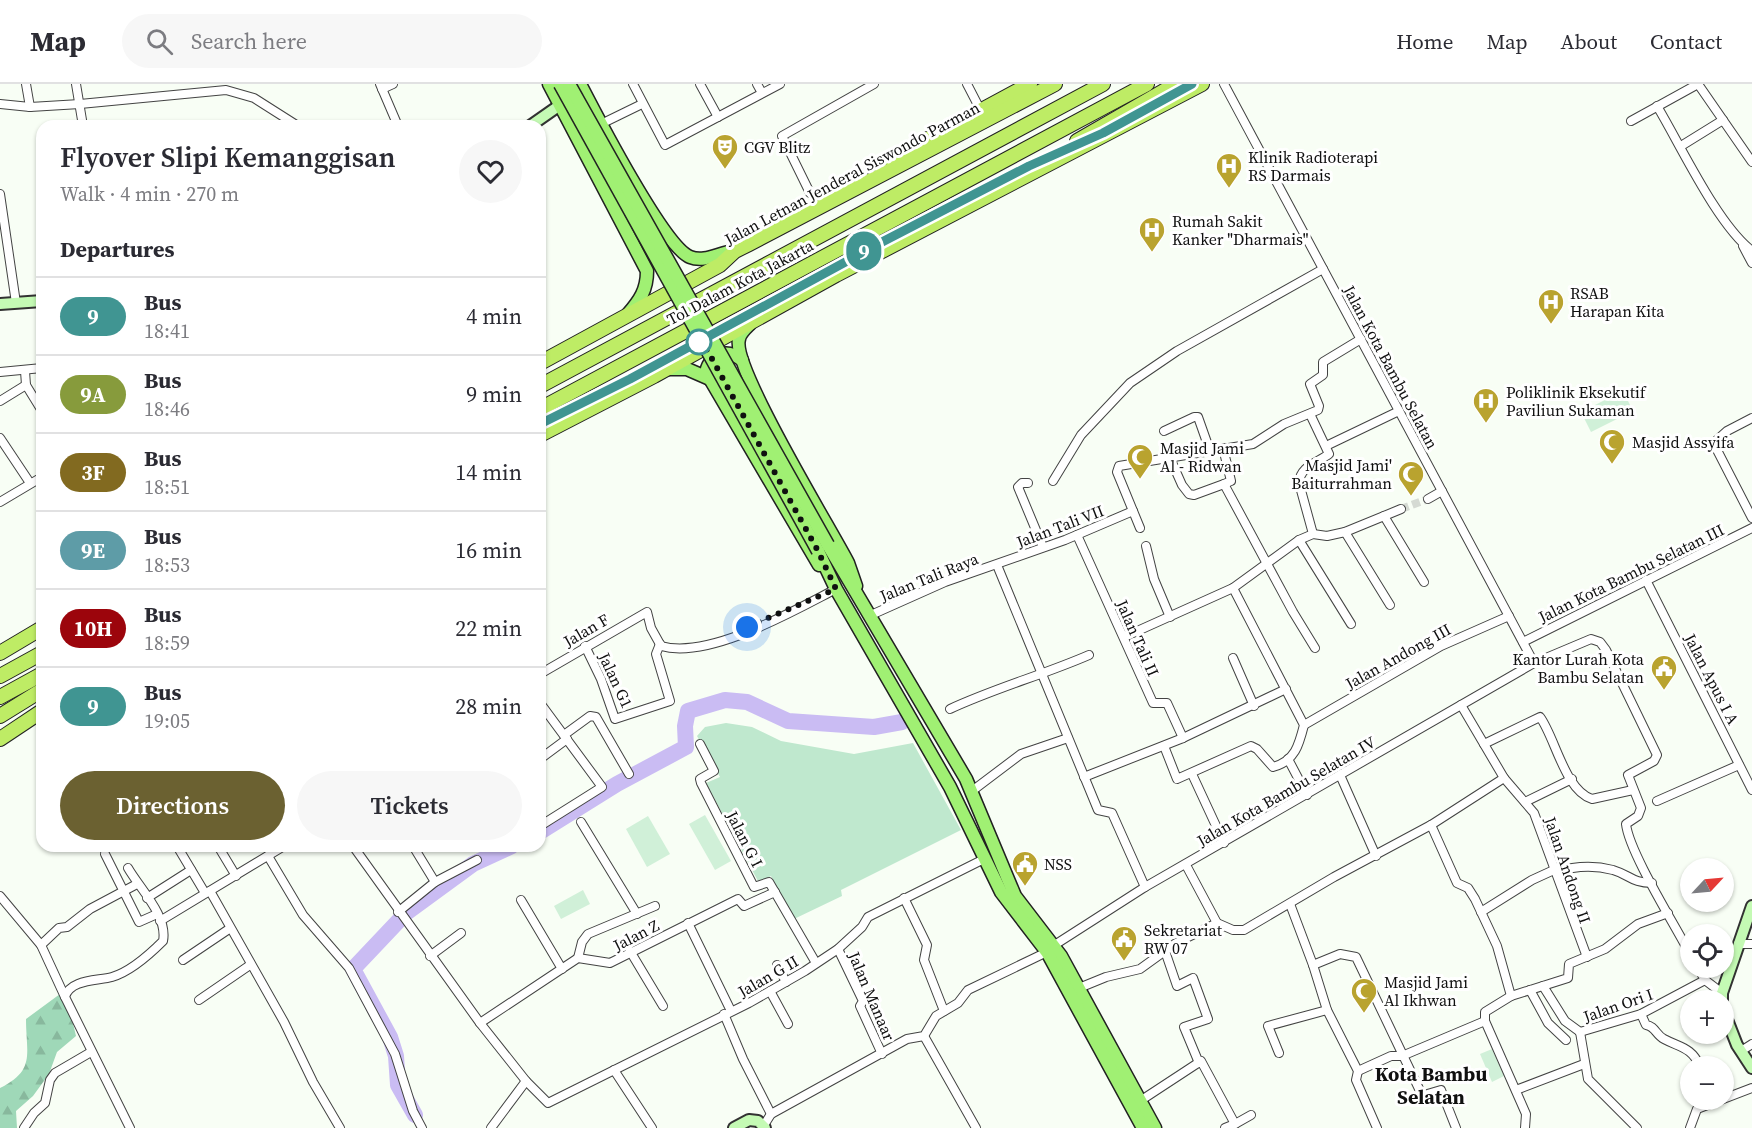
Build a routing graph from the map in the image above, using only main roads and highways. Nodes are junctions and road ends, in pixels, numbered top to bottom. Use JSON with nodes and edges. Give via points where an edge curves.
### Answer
{"nodes":[{"id":1,"x":549,"y":84,"type":"edge"},
{"id":2,"x":560,"y":84,"type":"edge"},
{"id":3,"x":570,"y":84,"type":"edge"},
{"id":4,"x":580,"y":84,"type":"edge"},
{"id":5,"x":1030,"y":84,"type":"edge"},
{"id":6,"x":1055,"y":84,"type":"edge"},
{"id":7,"x":1103,"y":84,"type":"edge"},
{"id":8,"x":1147,"y":84,"type":"edge"},
{"id":9,"x":1176,"y":84,"type":"edge"},
{"id":10,"x":1202,"y":84,"type":"edge"},
{"id":11,"x":978,"y":151,"type":"junction"},
{"id":12,"x":988,"y":169,"type":"junction"},
{"id":13,"x":1028,"y":173,"type":"junction"},
{"id":14,"x":808,"y":213,"type":"junction"},
{"id":15,"x":665,"y":231,"type":"junction"},
{"id":16,"x":637,"y":250,"type":"junction"},
{"id":17,"x":735,"y":252,"type":"junction"},
{"id":18,"x":628,"y":315,"type":"junction"},
{"id":19,"x":757,"y":318,"type":"junction"},
{"id":20,"x":546,"y":360,"type":"edge"},
{"id":21,"x":742,"y":360,"type":"junction"},
{"id":22,"x":667,"y":369,"type":"junction"},
{"id":23,"x":710,"y":379,"type":"junction"},
{"id":24,"x":546,"y":383,"type":"edge"},
{"id":25,"x":546,"y":406,"type":"edge"},
{"id":26,"x":546,"y":432,"type":"edge"},
{"id":27,"x":823,"y":548,"type":"junction"},
{"id":28,"x":832,"y":587,"type":"junction"},
{"id":29,"x":857,"y":591,"type":"junction"},
{"id":30,"x":36,"y":632,"type":"edge"},
{"id":31,"x":0,"y":653,"type":"edge"},
{"id":32,"x":36,"y":655,"type":"edge"},
{"id":33,"x":0,"y":676,"type":"edge"},
{"id":34,"x":36,"y":677,"type":"edge"},
{"id":35,"x":36,"y":694,"type":"edge"},
{"id":36,"x":0,"y":697,"type":"edge"},
{"id":37,"x":36,"y":715,"type":"edge"},
{"id":38,"x":0,"y":716,"type":"edge"},
{"id":39,"x":0,"y":739,"type":"edge"},
{"id":40,"x":1050,"y":949,"type":"junction"},
{"id":41,"x":1143,"y":1128,"type":"edge"},
{"id":42,"x":1155,"y":1128,"type":"edge"}],
"edges":[{"from":1,"to":16,"type":"main road"},
{"from":2,"to":27,"type":"main road","bridge":true},
{"from":3,"to":27,"type":"main road","bridge":true},
{"from":4,"to":15,"type":"main road"},
{"from":5,"to":14,"type":"highway","via":[[813,200]]},
{"from":6,"to":14,"type":"highway","name":"Jalan Letnan Jenderal Siswondo Parman"},
{"from":7,"to":11,"type":"highway","name":"Tol Dalam Kota Jakarta"},
{"from":8,"to":12,"type":"highway","name":"Tol Dalam Kota Jakarta"},
{"from":9,"to":13,"type":"highway"},
{"from":10,"to":13,"type":"highway","via":[[1111,134]]},
{"from":11,"to":12,"type":"highway"},
{"from":11,"to":24,"type":"highway","name":"Tol Dalam Kota Jakarta"},
{"from":12,"to":25,"type":"highway","name":"Tol Dalam Kota Jakarta"},
{"from":13,"to":19,"type":"highway"},
{"from":14,"to":17,"type":"highway","name":"Jalan Letnan Jenderal Siswondo Parman"},
{"from":15,"to":16,"type":"main road","via":[[659,247],[645,252]]},
{"from":15,"to":17,"type":"main road","via":[[679,251],[692,258],[702,260]]},
{"from":16,"to":18,"type":"main road","via":[[647,271],[647,284]]},
{"from":17,"to":18,"type":"highway","name":"Jalan Letnan Jenderal Siswondo Parman","via":[[720,266]]},
{"from":18,"to":20,"type":"highway","name":"Jalan Letnan Jenderal Siswondo Parman"},
{"from":19,"to":21,"type":"main road","via":[[739,338]]},
{"from":19,"to":22,"type":"highway"},
{"from":21,"to":23,"type":"main road","via":[[728,352],[713,357],[706,372]]},
{"from":21,"to":29,"type":"main road","via":[[752,388],[848,562]]},
{"from":22,"to":23,"type":"main road","via":[[680,367]]},
{"from":22,"to":26,"type":"highway"},
{"from":23,"to":28,"type":"main road"},
{"from":27,"to":28,"type":"main road"},
{"from":27,"to":29,"type":"main road"},
{"from":28,"to":40,"type":"main road","via":[[950,787],[1008,902]]},
{"from":29,"to":40,"type":"main road","via":[[972,791],[1015,896]]},
{"from":30,"to":31,"type":"highway"},
{"from":32,"to":33,"type":"highway"},
{"from":34,"to":36,"type":"highway"},
{"from":35,"to":38,"type":"highway"},
{"from":37,"to":39,"type":"highway"},
{"from":40,"to":41,"type":"main road"},
{"from":40,"to":42,"type":"main road","via":[[1079,988]]}]}
